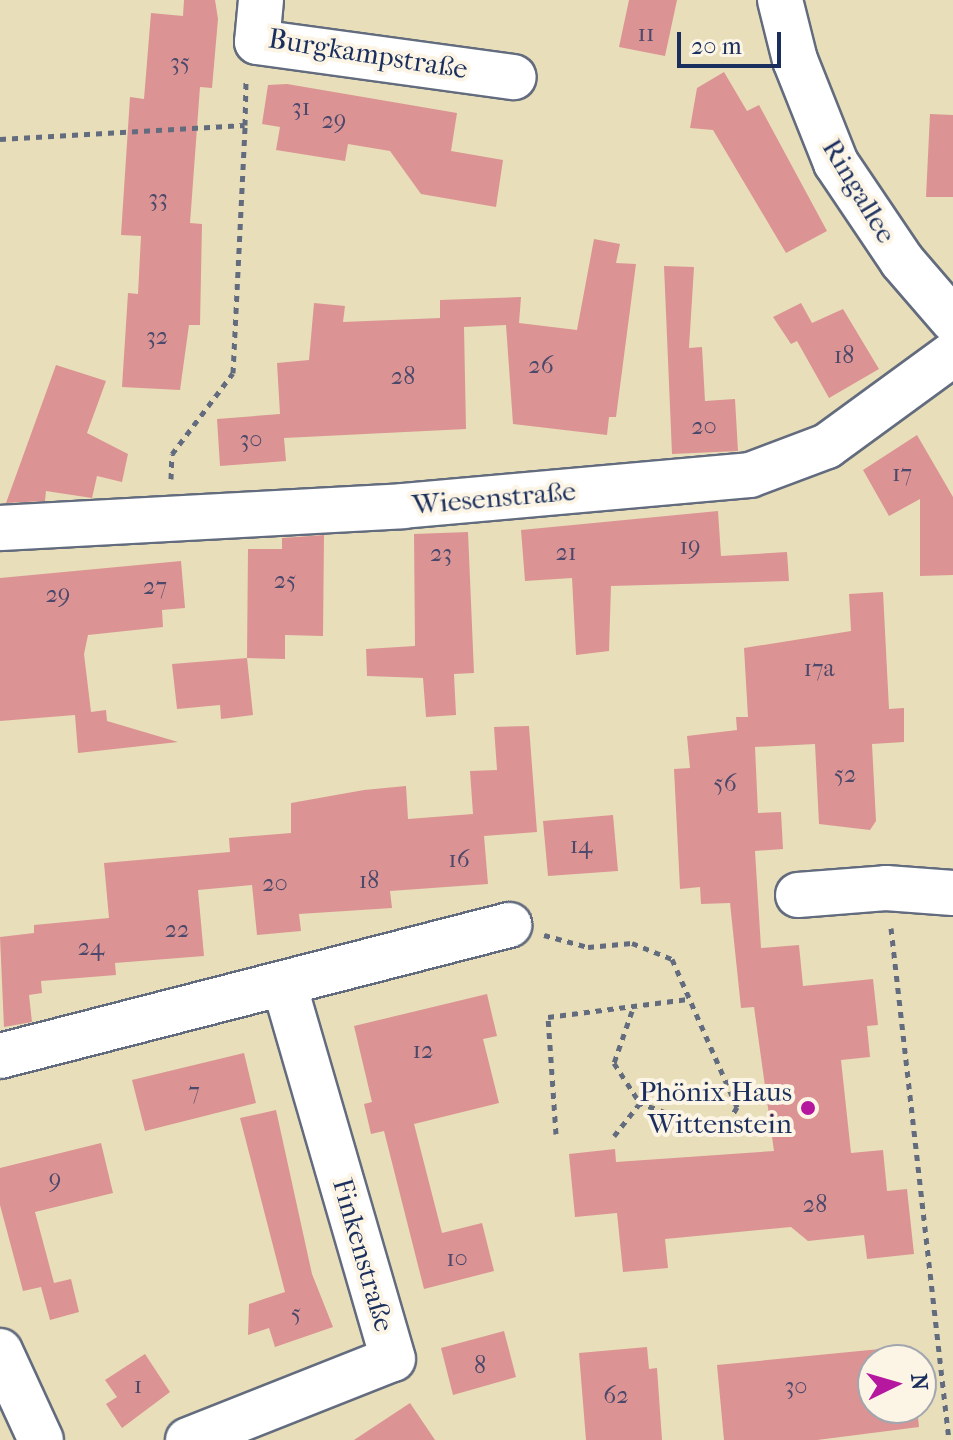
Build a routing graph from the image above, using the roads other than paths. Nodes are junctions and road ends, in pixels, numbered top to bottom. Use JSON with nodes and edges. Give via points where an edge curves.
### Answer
{"nodes":[{"id":1,"x":780,"y":0,"type":"edge"},
{"id":2,"x":259,"y":21,"type":"edge"},
{"id":3,"x":514,"y":77,"type":"dead end"},
{"id":4,"x":953,"y":320,"type":"edge"},
{"id":5,"x":953,"y":354,"type":"edge"},
{"id":6,"x":0,"y":528,"type":"edge"},
{"id":7,"x":953,"y":893,"type":"edge"},
{"id":8,"x":798,"y":895,"type":"dead end"},
{"id":9,"x":509,"y":925,"type":"road end"},
{"id":10,"x":284,"y":985,"type":"junction"},
{"id":11,"x":0,"y":1056,"type":"edge"},
{"id":12,"x":0,"y":1351,"type":"edge"},
{"id":13,"x":23,"y":1425,"type":"edge"},
{"id":14,"x":188,"y":1440,"type":"edge"}],
"edges":[{"from":1,"to":4,"type":"street","name":"Ringallee","via":[[795,60],[836,163],[902,261]]},
{"from":2,"to":3,"type":"street","name":"Burgkampstraße"},
{"from":5,"to":6,"type":"street","name":"Wiesenstraße","via":[[827,446],[750,475]]},
{"from":7,"to":8,"type":"street","via":[[886,888]]},
{"from":9,"to":10,"type":"street"},
{"from":10,"to":11,"type":"street"},
{"from":10,"to":14,"type":"street","name":"Finkenstraße","via":[[393,1359]]},
{"from":12,"to":13,"type":"street"}]}
